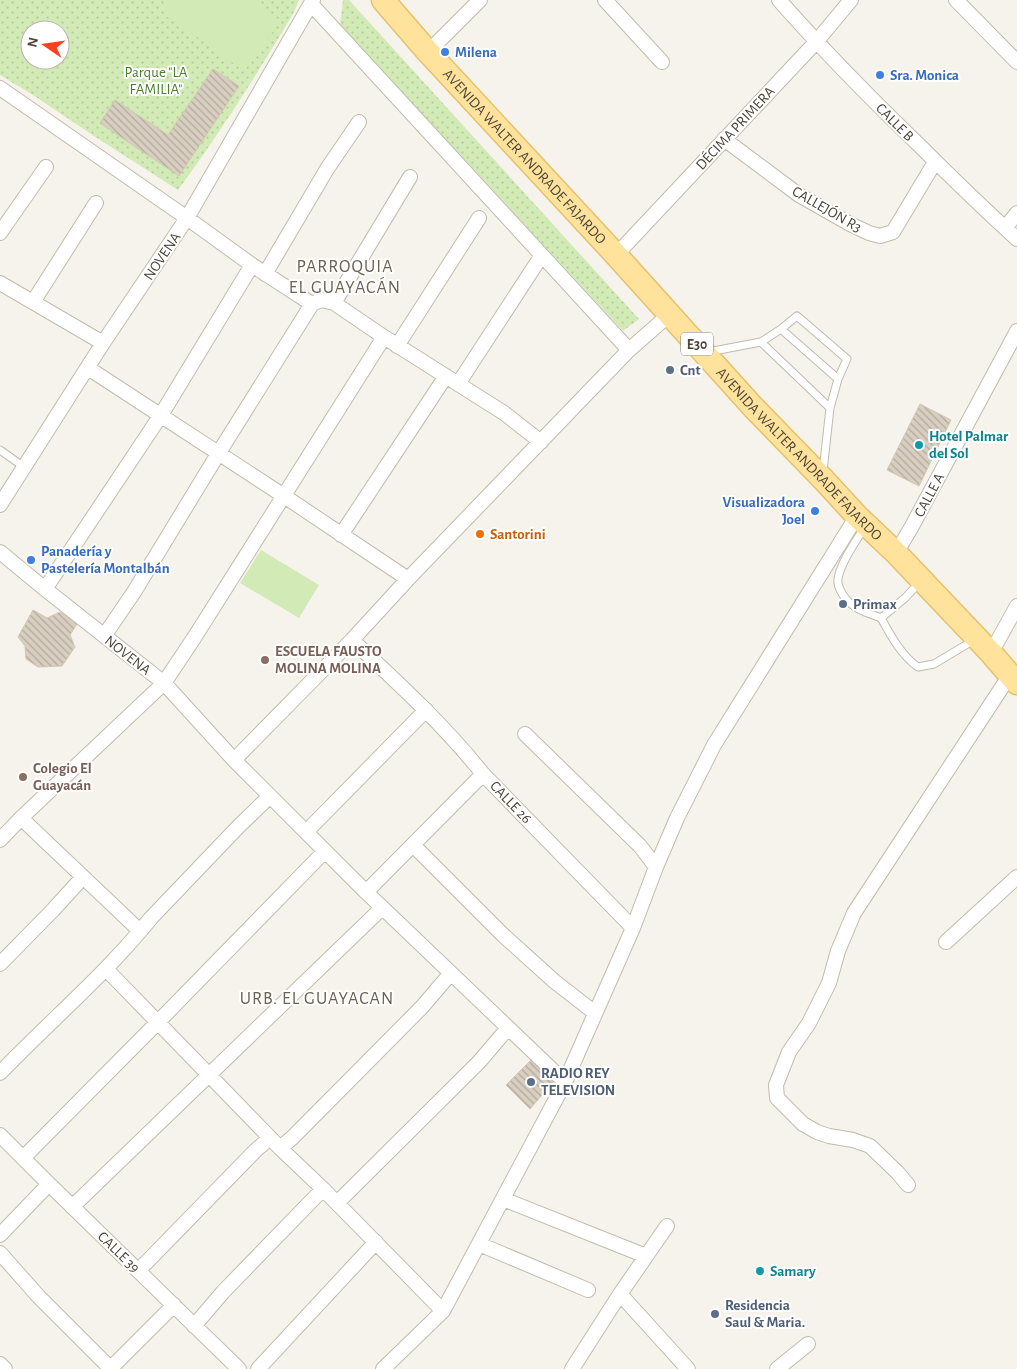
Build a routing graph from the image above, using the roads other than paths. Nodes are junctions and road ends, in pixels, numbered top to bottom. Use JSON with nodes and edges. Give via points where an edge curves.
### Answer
{"nodes":[{"id":1,"x":383,"y":0,"type":"edge"},
{"id":2,"x":480,"y":0,"type":"edge"},
{"id":3,"x":605,"y":0,"type":"edge"},
{"id":4,"x":779,"y":0,"type":"edge"},
{"id":5,"x":852,"y":0,"type":"edge"},
{"id":6,"x":956,"y":0,"type":"edge"},
{"id":7,"x":312,"y":2,"type":"edge"},
{"id":8,"x":816,"y":42,"type":"junction"},
{"id":9,"x":428,"y":52,"type":"junction"},
{"id":10,"x":662,"y":62,"type":"dead end"},
{"id":11,"x":1017,"y":62,"type":"edge"},
{"id":12,"x":0,"y":88,"type":"edge"},
{"id":13,"x":359,"y":122,"type":"dead end"},
{"id":14,"x":724,"y":139,"type":"junction"},
{"id":15,"x":936,"y":162,"type":"junction"},
{"id":16,"x":46,"y":168,"type":"dead end"},
{"id":17,"x":410,"y":177,"type":"dead end"},
{"id":18,"x":96,"y":203,"type":"dead end"},
{"id":19,"x":1017,"y":213,"type":"edge"},
{"id":20,"x":187,"y":218,"type":"junction"},
{"id":21,"x":479,"y":218,"type":"dead end"},
{"id":22,"x":1005,"y":228,"type":"junction"},
{"id":23,"x":0,"y":233,"type":"edge"},
{"id":24,"x":1017,"y":239,"type":"edge"},
{"id":25,"x":542,"y":255,"type":"junction"},
{"id":26,"x":616,"y":255,"type":"junction"},
{"id":27,"x":252,"y":265,"type":"junction"},
{"id":28,"x":265,"y":274,"type":"junction"},
{"id":29,"x":0,"y":283,"type":"edge"},
{"id":30,"x":33,"y":302,"type":"junction"},
{"id":31,"x":334,"y":303,"type":"junction"},
{"id":32,"x":312,"y":304,"type":"junction"},
{"id":33,"x":670,"y":314,"type":"junction"},
{"id":34,"x":781,"y":329,"type":"junction"},
{"id":35,"x":1017,"y":331,"type":"edge"},
{"id":36,"x":384,"y":337,"type":"junction"},
{"id":37,"x":761,"y":342,"type":"junction"},
{"id":38,"x":103,"y":343,"type":"junction"},
{"id":39,"x":397,"y":346,"type":"junction"},
{"id":40,"x":629,"y":350,"type":"junction"},
{"id":41,"x":705,"y":352,"type":"junction"},
{"id":42,"x":88,"y":368,"type":"junction"},
{"id":43,"x":446,"y":376,"type":"junction"},
{"id":44,"x":838,"y":379,"type":"junction"},
{"id":45,"x":458,"y":384,"type":"junction"},
{"id":46,"x":830,"y":408,"type":"junction"},
{"id":47,"x":161,"y":415,"type":"junction"},
{"id":48,"x":541,"y":442,"type":"junction"},
{"id":49,"x":0,"y":450,"type":"edge"},
{"id":50,"x":218,"y":454,"type":"junction"},
{"id":51,"x":24,"y":467,"type":"junction"},
{"id":52,"x":822,"y":478,"type":"junction"},
{"id":53,"x":284,"y":496,"type":"junction"},
{"id":54,"x":0,"y":505,"type":"edge"},
{"id":55,"x":861,"y":521,"type":"junction"},
{"id":56,"x":341,"y":535,"type":"junction"},
{"id":57,"x":0,"y":552,"type":"edge"},
{"id":58,"x":896,"y":552,"type":"junction"},
{"id":59,"x":408,"y":579,"type":"junction"},
{"id":60,"x":922,"y":580,"type":"junction"},
{"id":61,"x":45,"y":589,"type":"junction"},
{"id":62,"x":1017,"y":606,"type":"edge"},
{"id":63,"x":881,"y":618,"type":"junction"},
{"id":64,"x":104,"y":636,"type":"junction"},
{"id":65,"x":352,"y":640,"type":"junction"},
{"id":66,"x":984,"y":646,"type":"junction"},
{"id":67,"x":1013,"y":679,"type":"edge"},
{"id":68,"x":164,"y":683,"type":"junction"},
{"id":69,"x":426,"y":710,"type":"junction"},
{"id":70,"x":525,"y":734,"type":"dead end"},
{"id":71,"x":234,"y":760,"type":"junction"},
{"id":72,"x":483,"y":774,"type":"junction"},
{"id":73,"x":270,"y":796,"type":"junction"},
{"id":74,"x":21,"y":818,"type":"junction"},
{"id":75,"x":306,"y":832,"type":"junction"},
{"id":76,"x":0,"y":840,"type":"edge"},
{"id":77,"x":413,"y":845,"type":"junction"},
{"id":78,"x":325,"y":851,"type":"junction"},
{"id":79,"x":656,"y":867,"type":"junction"},
{"id":80,"x":83,"y":877,"type":"junction"},
{"id":81,"x":1017,"y":877,"type":"edge"},
{"id":82,"x":366,"y":892,"type":"junction"},
{"id":83,"x":382,"y":908,"type":"junction"},
{"id":84,"x":633,"y":928,"type":"junction"},
{"id":85,"x":140,"y":931,"type":"junction"},
{"id":86,"x":946,"y":942,"type":"dead end"},
{"id":87,"x":0,"y":964,"type":"edge"},
{"id":88,"x":106,"y":969,"type":"junction"},
{"id":89,"x":451,"y":973,"type":"junction"},
{"id":90,"x":595,"y":1013,"type":"junction"},
{"id":91,"x":158,"y":1022,"type":"junction"},
{"id":92,"x":508,"y":1028,"type":"junction"},
{"id":93,"x":0,"y":1073,"type":"edge"},
{"id":94,"x":209,"y":1075,"type":"junction"},
{"id":95,"x":565,"y":1082,"type":"junction"},
{"id":96,"x":0,"y":1135,"type":"edge"},
{"id":97,"x":270,"y":1138,"type":"junction"},
{"id":98,"x":280,"y":1148,"type":"junction"},
{"id":99,"x":23,"y":1158,"type":"junction"},
{"id":100,"x":49,"y":1184,"type":"junction"},
{"id":101,"x":908,"y":1185,"type":"dead end"},
{"id":102,"x":323,"y":1188,"type":"junction"},
{"id":103,"x":503,"y":1199,"type":"junction"},
{"id":104,"x":337,"y":1203,"type":"junction"},
{"id":105,"x":72,"y":1207,"type":"junction"},
{"id":106,"x":667,"y":1226,"type":"dead end"},
{"id":107,"x":0,"y":1236,"type":"edge"},
{"id":108,"x":376,"y":1242,"type":"junction"},
{"id":109,"x":478,"y":1244,"type":"junction"},
{"id":110,"x":0,"y":1253,"type":"edge"},
{"id":111,"x":646,"y":1256,"type":"junction"},
{"id":112,"x":138,"y":1271,"type":"junction"},
{"id":113,"x":588,"y":1290,"type":"dead end"},
{"id":114,"x":620,"y":1294,"type":"junction"},
{"id":115,"x":174,"y":1305,"type":"junction"},
{"id":116,"x":443,"y":1311,"type":"junction"},
{"id":117,"x":194,"y":1326,"type":"junction"},
{"id":118,"x":808,"y":1344,"type":"dead end"},
{"id":119,"x":0,"y":1364,"type":"edge"},
{"id":120,"x":5,"y":1369,"type":"edge"},
{"id":121,"x":110,"y":1369,"type":"edge"},
{"id":122,"x":239,"y":1369,"type":"edge"},
{"id":123,"x":258,"y":1369,"type":"edge"},
{"id":124,"x":383,"y":1369,"type":"edge"},
{"id":125,"x":572,"y":1369,"type":"edge"},
{"id":126,"x":688,"y":1369,"type":"edge"},
{"id":127,"x":778,"y":1369,"type":"edge"}],
"edges":[{"from":1,"to":9,"type":"main road","name":"AVENIDA WALTER ANDRADE FAJARDO","number":"E30"},
{"from":2,"to":9,"type":"street"},
{"from":3,"to":10,"type":"street"},
{"from":4,"to":8,"type":"street","name":"CALLE B"},
{"from":5,"to":8,"type":"street","name":"DÉCIMA PRIMERA"},
{"from":6,"to":11,"type":"street"},
{"from":7,"to":20,"type":"street","name":"NOVENA"},
{"from":7,"to":25,"type":"street"},
{"from":8,"to":14,"type":"street","name":"DÉCIMA PRIMERA"},
{"from":8,"to":15,"type":"street","name":"CALLE B"},
{"from":9,"to":26,"type":"main road","name":"AVENIDA WALTER ANDRADE FAJARDO","number":"E30"},
{"from":12,"to":20,"type":"street"},
{"from":13,"to":28,"type":"street"},
{"from":14,"to":15,"type":"street","name":"CALLEJÓN R3","via":[[799,195],[850,224],[880,236],[893,232]]},
{"from":14,"to":26,"type":"street","name":"DÉCIMA PRIMERA"},
{"from":15,"to":22,"type":"street","name":"CALLE B"},
{"from":16,"to":23,"type":"street"},
{"from":17,"to":31,"type":"street"},
{"from":18,"to":30,"type":"street"},
{"from":19,"to":22,"type":"street"},
{"from":20,"to":27,"type":"street"},
{"from":20,"to":38,"type":"street","name":"NOVENA"},
{"from":21,"to":39,"type":"street"},
{"from":22,"to":24,"type":"street","name":"CALLE B"},
{"from":25,"to":40,"type":"street"},
{"from":25,"to":45,"type":"street"},
{"from":26,"to":33,"type":"main road","name":"AVENIDA WALTER ANDRADE FAJARDO","number":"E30"},
{"from":27,"to":28,"type":"street"},
{"from":27,"to":47,"type":"street"},
{"from":28,"to":32,"type":"street"},
{"from":29,"to":30,"type":"street"},
{"from":30,"to":38,"type":"street"},
{"from":31,"to":32,"type":"street","via":[[321,300]]},
{"from":31,"to":36,"type":"street"},
{"from":32,"to":50,"type":"street"},
{"from":33,"to":40,"type":"street"},
{"from":33,"to":41,"type":"main road","name":"AVENIDA WALTER ANDRADE FAJARDO","number":"E30"},
{"from":34,"to":37,"type":"lane"},
{"from":34,"to":44,"type":"lane"},
{"from":34,"to":44,"type":"lane","via":[[797,316],[846,359]]},
{"from":35,"to":58,"type":"street","name":"CALLE A"},
{"from":36,"to":39,"type":"street"},
{"from":36,"to":53,"type":"street"},
{"from":37,"to":41,"type":"lane"},
{"from":37,"to":46,"type":"lane"},
{"from":38,"to":42,"type":"street","name":"NOVENA"},
{"from":39,"to":43,"type":"street"},
{"from":40,"to":48,"type":"street"},
{"from":41,"to":52,"type":"main road","name":"AVENIDA WALTER ANDRADE FAJARDO","number":"E30"},
{"from":42,"to":47,"type":"street"},
{"from":42,"to":51,"type":"street","name":"NOVENA"},
{"from":43,"to":45,"type":"street"},
{"from":43,"to":56,"type":"street"},
{"from":44,"to":46,"type":"lane"},
{"from":45,"to":48,"type":"street","via":[[504,413]]},
{"from":46,"to":52,"type":"lane"},
{"from":47,"to":50,"type":"street"},
{"from":47,"to":61,"type":"street"},
{"from":48,"to":59,"type":"street"},
{"from":49,"to":51,"type":"lane"},
{"from":50,"to":53,"type":"street"},
{"from":50,"to":64,"type":"street"},
{"from":51,"to":54,"type":"street","name":"NOVENA"},
{"from":52,"to":55,"type":"main road","name":"AVENIDA WALTER ANDRADE FAJARDO","number":"E30"},
{"from":53,"to":56,"type":"street"},
{"from":53,"to":68,"type":"street"},
{"from":55,"to":58,"type":"main road","name":"AVENIDA WALTER ANDRADE FAJARDO","number":"E30"},
{"from":55,"to":63,"type":"lane","via":[[837,582],[849,602]]},
{"from":55,"to":79,"type":"street","via":[[714,745]]},
{"from":56,"to":59,"type":"street"},
{"from":57,"to":61,"type":"street","name":"NOVENA"},
{"from":58,"to":60,"type":"main road","name":"AVENIDA WALTER ANDRADE FAJARDO","number":"E30"},
{"from":59,"to":65,"type":"street"},
{"from":60,"to":63,"type":"lane"},
{"from":60,"to":66,"type":"main road","name":"AVENIDA WALTER ANDRADE FAJARDO","number":"E30"},
{"from":61,"to":64,"type":"street","name":"NOVENA"},
{"from":62,"to":66,"type":"street"},
{"from":63,"to":66,"type":"lane","via":[[909,661],[918,667]]},
{"from":64,"to":68,"type":"street","name":"NOVENA"},
{"from":65,"to":69,"type":"street"},
{"from":65,"to":71,"type":"street"},
{"from":66,"to":67,"type":"main road","name":"AVENIDA WALTER ANDRADE FAJARDO","number":"E30"},
{"from":67,"to":101,"type":"street","via":[[854,913],[829,983],[809,1023],[789,1052],[776,1085],[777,1098],[803,1124],[828,1136],[870,1146]]},
{"from":68,"to":71,"type":"street","name":"NOVENA"},
{"from":68,"to":74,"type":"street"},
{"from":69,"to":72,"type":"street"},
{"from":69,"to":75,"type":"street"},
{"from":70,"to":79,"type":"street","via":[[640,846]]},
{"from":71,"to":73,"type":"street","name":"NOVENA"},
{"from":72,"to":77,"type":"street","name":"CALLE 26"},
{"from":72,"to":84,"type":"street","name":"CALLE 26"},
{"from":73,"to":75,"type":"street","name":"NOVENA"},
{"from":73,"to":85,"type":"street"},
{"from":74,"to":76,"type":"street"},
{"from":74,"to":80,"type":"street"},
{"from":75,"to":78,"type":"street","name":"NOVENA"},
{"from":77,"to":82,"type":"street","name":"CALLE 26"},
{"from":77,"to":90,"type":"street","via":[[503,935]]},
{"from":78,"to":82,"type":"street","name":"NOVENA"},
{"from":78,"to":91,"type":"street"},
{"from":79,"to":84,"type":"street"},
{"from":80,"to":85,"type":"street"},
{"from":80,"to":87,"type":"street"},
{"from":81,"to":86,"type":"street"},
{"from":82,"to":83,"type":"street","name":"NOVENA"},
{"from":83,"to":89,"type":"street","name":"NOVENA"},
{"from":83,"to":94,"type":"street"},
{"from":84,"to":90,"type":"street"},
{"from":85,"to":88,"type":"street"},
{"from":88,"to":91,"type":"street"},
{"from":88,"to":93,"type":"street"},
{"from":89,"to":92,"type":"street","name":"NOVENA"},
{"from":89,"to":98,"type":"street","via":[[422,1008]]},
{"from":90,"to":95,"type":"street"},
{"from":91,"to":94,"type":"street"},
{"from":91,"to":99,"type":"street"},
{"from":92,"to":95,"type":"street","name":"NOVENA"},
{"from":92,"to":104,"type":"street","via":[[479,1062]]},
{"from":94,"to":97,"type":"street"},
{"from":94,"to":105,"type":"street"},
{"from":95,"to":103,"type":"street"},
{"from":96,"to":99,"type":"street","name":"CALLE 39"},
{"from":97,"to":98,"type":"street"},
{"from":97,"to":112,"type":"street"},
{"from":98,"to":102,"type":"street"},
{"from":99,"to":100,"type":"street","name":"CALLE 39"},
{"from":100,"to":105,"type":"street","name":"CALLE 39"},
{"from":100,"to":107,"type":"street"},
{"from":102,"to":104,"type":"street"},
{"from":102,"to":117,"type":"street"},
{"from":103,"to":109,"type":"street"},
{"from":103,"to":111,"type":"street"},
{"from":104,"to":108,"type":"street"},
{"from":105,"to":112,"type":"street","name":"CALLE 39"},
{"from":106,"to":111,"type":"street"},
{"from":108,"to":116,"type":"street"},
{"from":108,"to":123,"type":"street"},
{"from":109,"to":113,"type":"street"},
{"from":109,"to":116,"type":"street"},
{"from":110,"to":121,"type":"street"},
{"from":111,"to":114,"type":"street"},
{"from":112,"to":115,"type":"street","name":"CALLE 39"},
{"from":114,"to":125,"type":"street"},
{"from":114,"to":126,"type":"street"},
{"from":115,"to":117,"type":"street","name":"CALLE 39"},
{"from":115,"to":121,"type":"street"},
{"from":116,"to":124,"type":"street"},
{"from":117,"to":122,"type":"street","name":"CALLE 39"},
{"from":118,"to":127,"type":"street"},
{"from":119,"to":120,"type":"street"}]}
